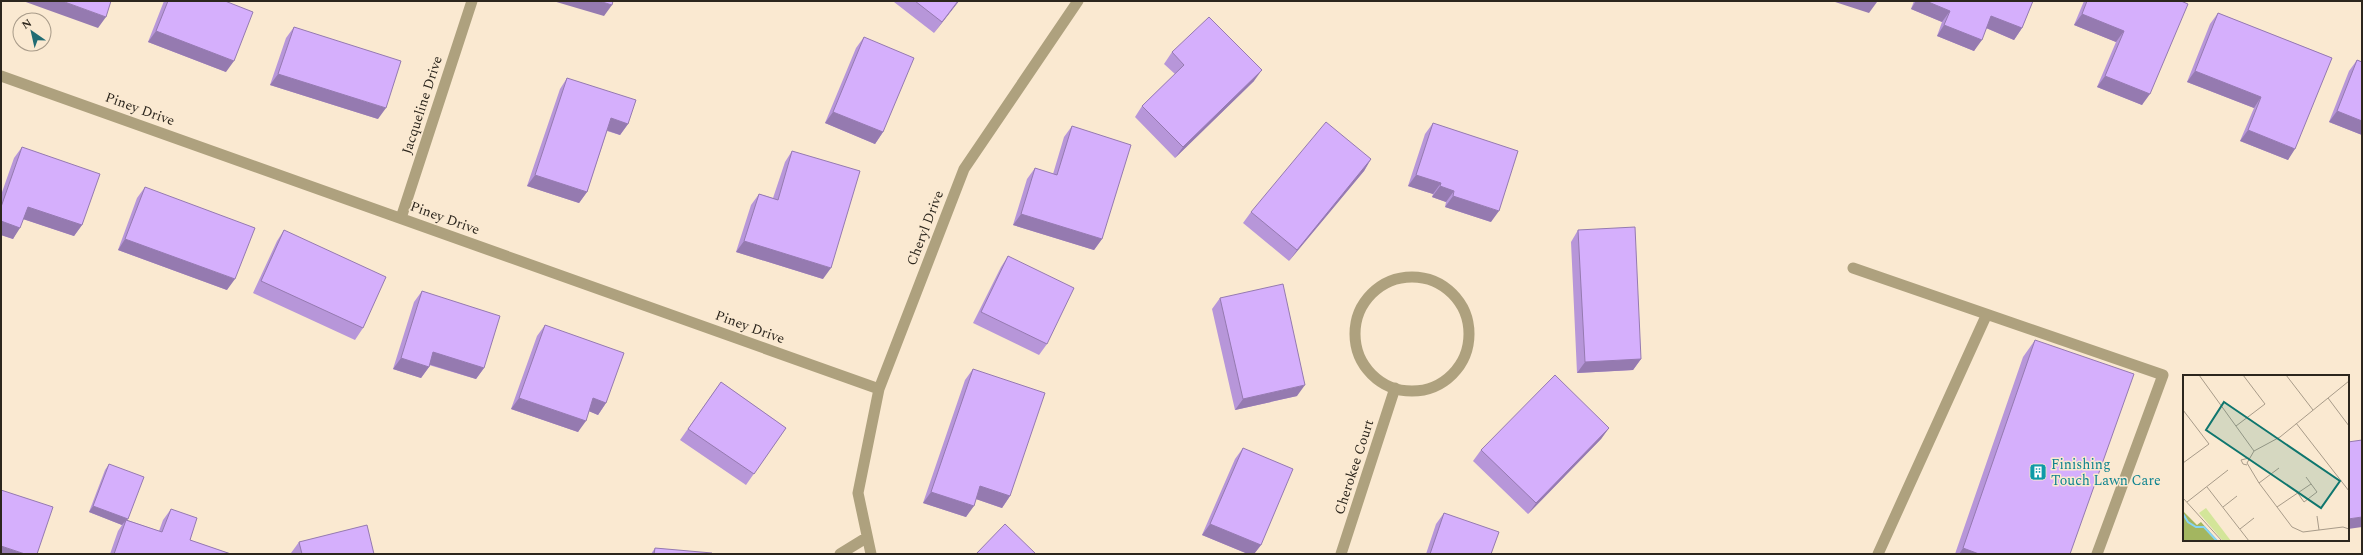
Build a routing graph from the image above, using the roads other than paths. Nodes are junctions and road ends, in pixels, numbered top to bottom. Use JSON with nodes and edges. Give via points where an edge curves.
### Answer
{"nodes":[{"id":1,"x":472,"y":1,"type":"edge"},
{"id":2,"x":1078,"y":1,"type":"edge"},
{"id":3,"x":1,"y":76,"type":"edge"},
{"id":4,"x":400,"y":218,"type":"junction"},
{"id":5,"x":1854,"y":268,"type":"dead end"},
{"id":6,"x":1986,"y":316,"type":"junction"},
{"id":7,"x":1395,"y":388,"type":"junction"},
{"id":8,"x":879,"y":389,"type":"junction"},
{"id":9,"x":866,"y":538,"type":"junction"},
{"id":10,"x":840,"y":554,"type":"edge"},
{"id":11,"x":871,"y":554,"type":"edge"},
{"id":12,"x":1341,"y":554,"type":"edge"},
{"id":13,"x":1878,"y":554,"type":"edge"},
{"id":14,"x":2097,"y":554,"type":"edge"}],
"edges":[{"from":1,"to":4,"type":"street","name":"Jacqueline Drive"},
{"from":2,"to":8,"type":"street","name":"Cheryl Drive","via":[[964,169]]},
{"from":3,"to":4,"type":"street","name":"Piney Drive"},
{"from":4,"to":8,"type":"street","name":"Piney Drive"},
{"from":5,"to":6,"type":"street"},
{"from":6,"to":13,"type":"street"},
{"from":6,"to":14,"type":"street","via":[[2163,375]]},
{"from":7,"to":7,"type":"street","via":[[1377,379],[1362,363],[1355,343],[1358,315],[1364,302],[1378,287],[1398,278],[1418,276],[1439,282],[1455,295],[1466,313],[1470,334],[1466,355],[1454,373],[1437,385],[1416,391]]},
{"from":7,"to":12,"type":"street","name":"Cherokee Court"},
{"from":8,"to":9,"type":"street","name":"Cheryl Drive","via":[[858,493]]},
{"from":9,"to":10,"type":"street"},
{"from":9,"to":11,"type":"street"}]}
